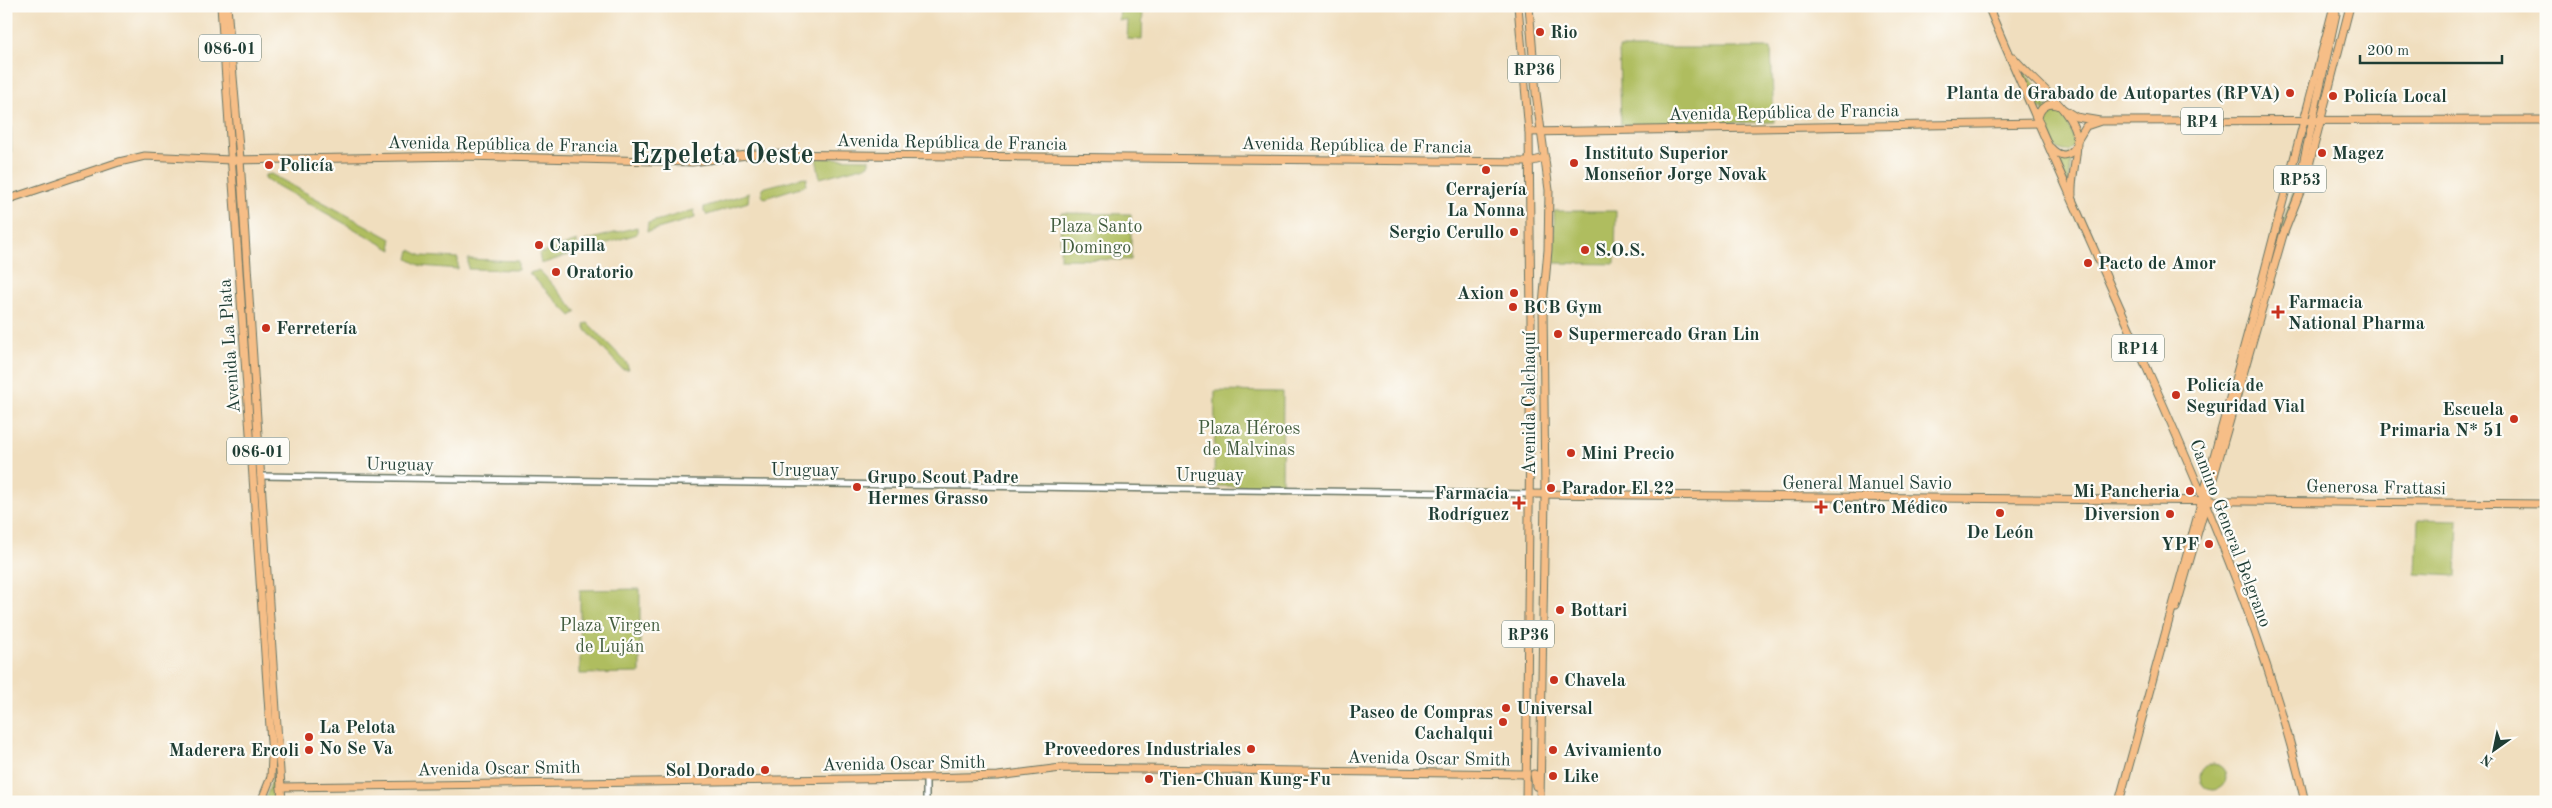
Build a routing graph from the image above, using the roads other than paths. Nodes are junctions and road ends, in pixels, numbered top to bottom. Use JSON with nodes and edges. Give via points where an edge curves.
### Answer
{"nodes":[{"id":1,"x":221,"y":6,"type":"edge"},
{"id":2,"x":227,"y":6,"type":"edge"},
{"id":3,"x":1518,"y":6,"type":"edge"},
{"id":4,"x":1529,"y":6,"type":"edge"},
{"id":5,"x":1988,"y":6,"type":"edge"},
{"id":6,"x":2334,"y":6,"type":"edge"},
{"id":7,"x":2338,"y":6,"type":"edge"},
{"id":8,"x":2350,"y":6,"type":"edge"},
{"id":9,"x":2004,"y":44,"type":"junction"},
{"id":10,"x":2062,"y":108,"type":"junction"},
{"id":11,"x":2546,"y":120,"type":"edge"},
{"id":12,"x":2039,"y":121,"type":"junction"},
{"id":13,"x":2303,"y":121,"type":"junction"},
{"id":14,"x":2312,"y":121,"type":"junction"},
{"id":15,"x":2321,"y":121,"type":"junction"},
{"id":16,"x":2100,"y":122,"type":"junction"},
{"id":17,"x":1529,"y":132,"type":"junction"},
{"id":18,"x":1541,"y":132,"type":"junction"},
{"id":19,"x":2077,"y":144,"type":"junction"},
{"id":20,"x":2051,"y":148,"type":"junction"},
{"id":21,"x":1545,"y":158,"type":"junction"},
{"id":22,"x":231,"y":160,"type":"junction"},
{"id":23,"x":240,"y":160,"type":"junction"},
{"id":24,"x":1528,"y":162,"type":"junction"},
{"id":25,"x":6,"y":200,"type":"edge"},
{"id":26,"x":2073,"y":201,"type":"junction"},
{"id":27,"x":2283,"y":235,"type":"junction"},
{"id":28,"x":260,"y":476,"type":"junction"},
{"id":29,"x":1530,"y":494,"type":"junction"},
{"id":30,"x":1545,"y":495,"type":"junction"},
{"id":31,"x":2204,"y":501,"type":"junction"},
{"id":32,"x":2546,"y":504,"type":"edge"},
{"id":33,"x":1530,"y":774,"type":"junction"},
{"id":34,"x":926,"y":778,"type":"junction"},
{"id":35,"x":281,"y":787,"type":"junction"},
{"id":36,"x":261,"y":802,"type":"edge"},
{"id":37,"x":282,"y":802,"type":"edge"},
{"id":38,"x":926,"y":802,"type":"edge"},
{"id":39,"x":1526,"y":802,"type":"edge"},
{"id":40,"x":1538,"y":802,"type":"edge"},
{"id":41,"x":2119,"y":802,"type":"edge"},
{"id":42,"x":2305,"y":802,"type":"edge"}],
"edges":[{"from":1,"to":22,"type":"main road","name":"Avenida La Plata","number":"086-01"},
{"from":2,"to":23,"type":"main road","name":"Avenida La Plata","number":"086-01"},
{"from":3,"to":17,"type":"main road","name":"Avenida Calchaquí","number":"RP36"},
{"from":4,"to":18,"type":"main road","name":"Avenida Calchaquí","number":"RP36"},
{"from":5,"to":9,"type":"main road","name":"Camino General Belgrano"},
{"from":6,"to":13,"type":"main road","number":"RP53"},
{"from":7,"to":14,"type":"main road","number":"RP53"},
{"from":8,"to":15,"type":"main road","number":"RP53"},
{"from":9,"to":10,"type":"main road","name":"Camino General Belgrano"},
{"from":9,"to":12,"type":"main road","name":"Camino General Belgrano"},
{"from":10,"to":12,"type":"main road","via":[[2052,103],[2046,105],[2039,113]]},
{"from":10,"to":16,"type":"main road","number":"RP4","via":[[2076,117]]},
{"from":10,"to":19,"type":"main road","name":"Camino General Belgrano","via":[[2073,127]]},
{"from":11,"to":15,"type":"main road","number":"RP4"},
{"from":12,"to":18,"type":"main road","name":"Avenida República de Francia"},
{"from":12,"to":20,"type":"main road","name":"Camino General Belgrano"},
{"from":13,"to":14,"type":"main road","number":"RP4"},
{"from":13,"to":16,"type":"main road","number":"RP4"},
{"from":13,"to":31,"type":"main road","number":"RP53"},
{"from":14,"to":15,"type":"main road","number":"RP4"},
{"from":14,"to":27,"type":"main road","number":"RP53"},
{"from":15,"to":27,"type":"main road","number":"RP53","via":[[2306,177]]},
{"from":16,"to":19,"type":"main road","via":[[2086,126]]},
{"from":17,"to":18,"type":"main road","name":"Avenida República de Francia"},
{"from":17,"to":24,"type":"main road","name":"Avenida Calchaquí","number":"RP36"},
{"from":18,"to":21,"type":"main road","name":"Avenida Calchaquí","number":"RP36"},
{"from":19,"to":20,"type":"main road","via":[[2071,153],[2065,155]]},
{"from":19,"to":26,"type":"main road","name":"Camino General Belgrano","number":"RP14"},
{"from":20,"to":26,"type":"main road","name":"Camino General Belgrano","number":"RP14"},
{"from":21,"to":24,"type":"main road","name":"Avenida República de Francia"},
{"from":21,"to":30,"type":"main road","name":"Avenida Calchaquí","number":"RP36","via":[[1549,190],[1544,305]]},
{"from":22,"to":23,"type":"main road","name":"Avenida República de Francia"},
{"from":22,"to":25,"type":"main road","name":"Avenida República de Francia","via":[[136,158]]},
{"from":22,"to":36,"type":"main road","name":"Avenida La Plata","number":"086-01","via":[[272,758],[271,777]]},
{"from":23,"to":24,"type":"main road","name":"Avenida República de Francia","via":[[406,156],[692,162],[755,154]]},
{"from":23,"to":28,"type":"main road","name":"Avenida La Plata","number":"086-01"},
{"from":24,"to":29,"type":"main road","name":"Avenida Calchaquí","number":"RP36"},
{"from":26,"to":31,"type":"main road","name":"Camino General Belgrano","number":"RP14"},
{"from":27,"to":31,"type":"main road","number":"RP53"},
{"from":28,"to":29,"type":"street","name":"Uruguay"},
{"from":28,"to":35,"type":"main road","name":"Avenida La Plata","number":"086-01"},
{"from":29,"to":30,"type":"main road","name":"General Manuel Savio"},
{"from":29,"to":33,"type":"main road","name":"Avenida Calchaquí","number":"RP36"},
{"from":30,"to":31,"type":"main road","name":"General Manuel Savio"},
{"from":30,"to":40,"type":"main road","name":"Avenida Calchaquí","number":"RP36"},
{"from":31,"to":32,"type":"main road","name":"Generosa Frattasi"},
{"from":31,"to":41,"type":"main road"},
{"from":31,"to":42,"type":"main road","name":"Camino General Belgrano","number":"RP14","via":[[2272,683]]},
{"from":33,"to":34,"type":"main road","name":"Avenida Oscar Smith","via":[[1061,768],[998,776]]},
{"from":33,"to":39,"type":"main road","name":"Avenida Calchaquí","number":"RP36"},
{"from":33,"to":40,"type":"main road"},
{"from":34,"to":35,"type":"main road","name":"Avenida Oscar Smith"},
{"from":34,"to":38,"type":"street"},
{"from":35,"to":37,"type":"main road","name":"Avenida La Plata","number":"086-01"}]}
